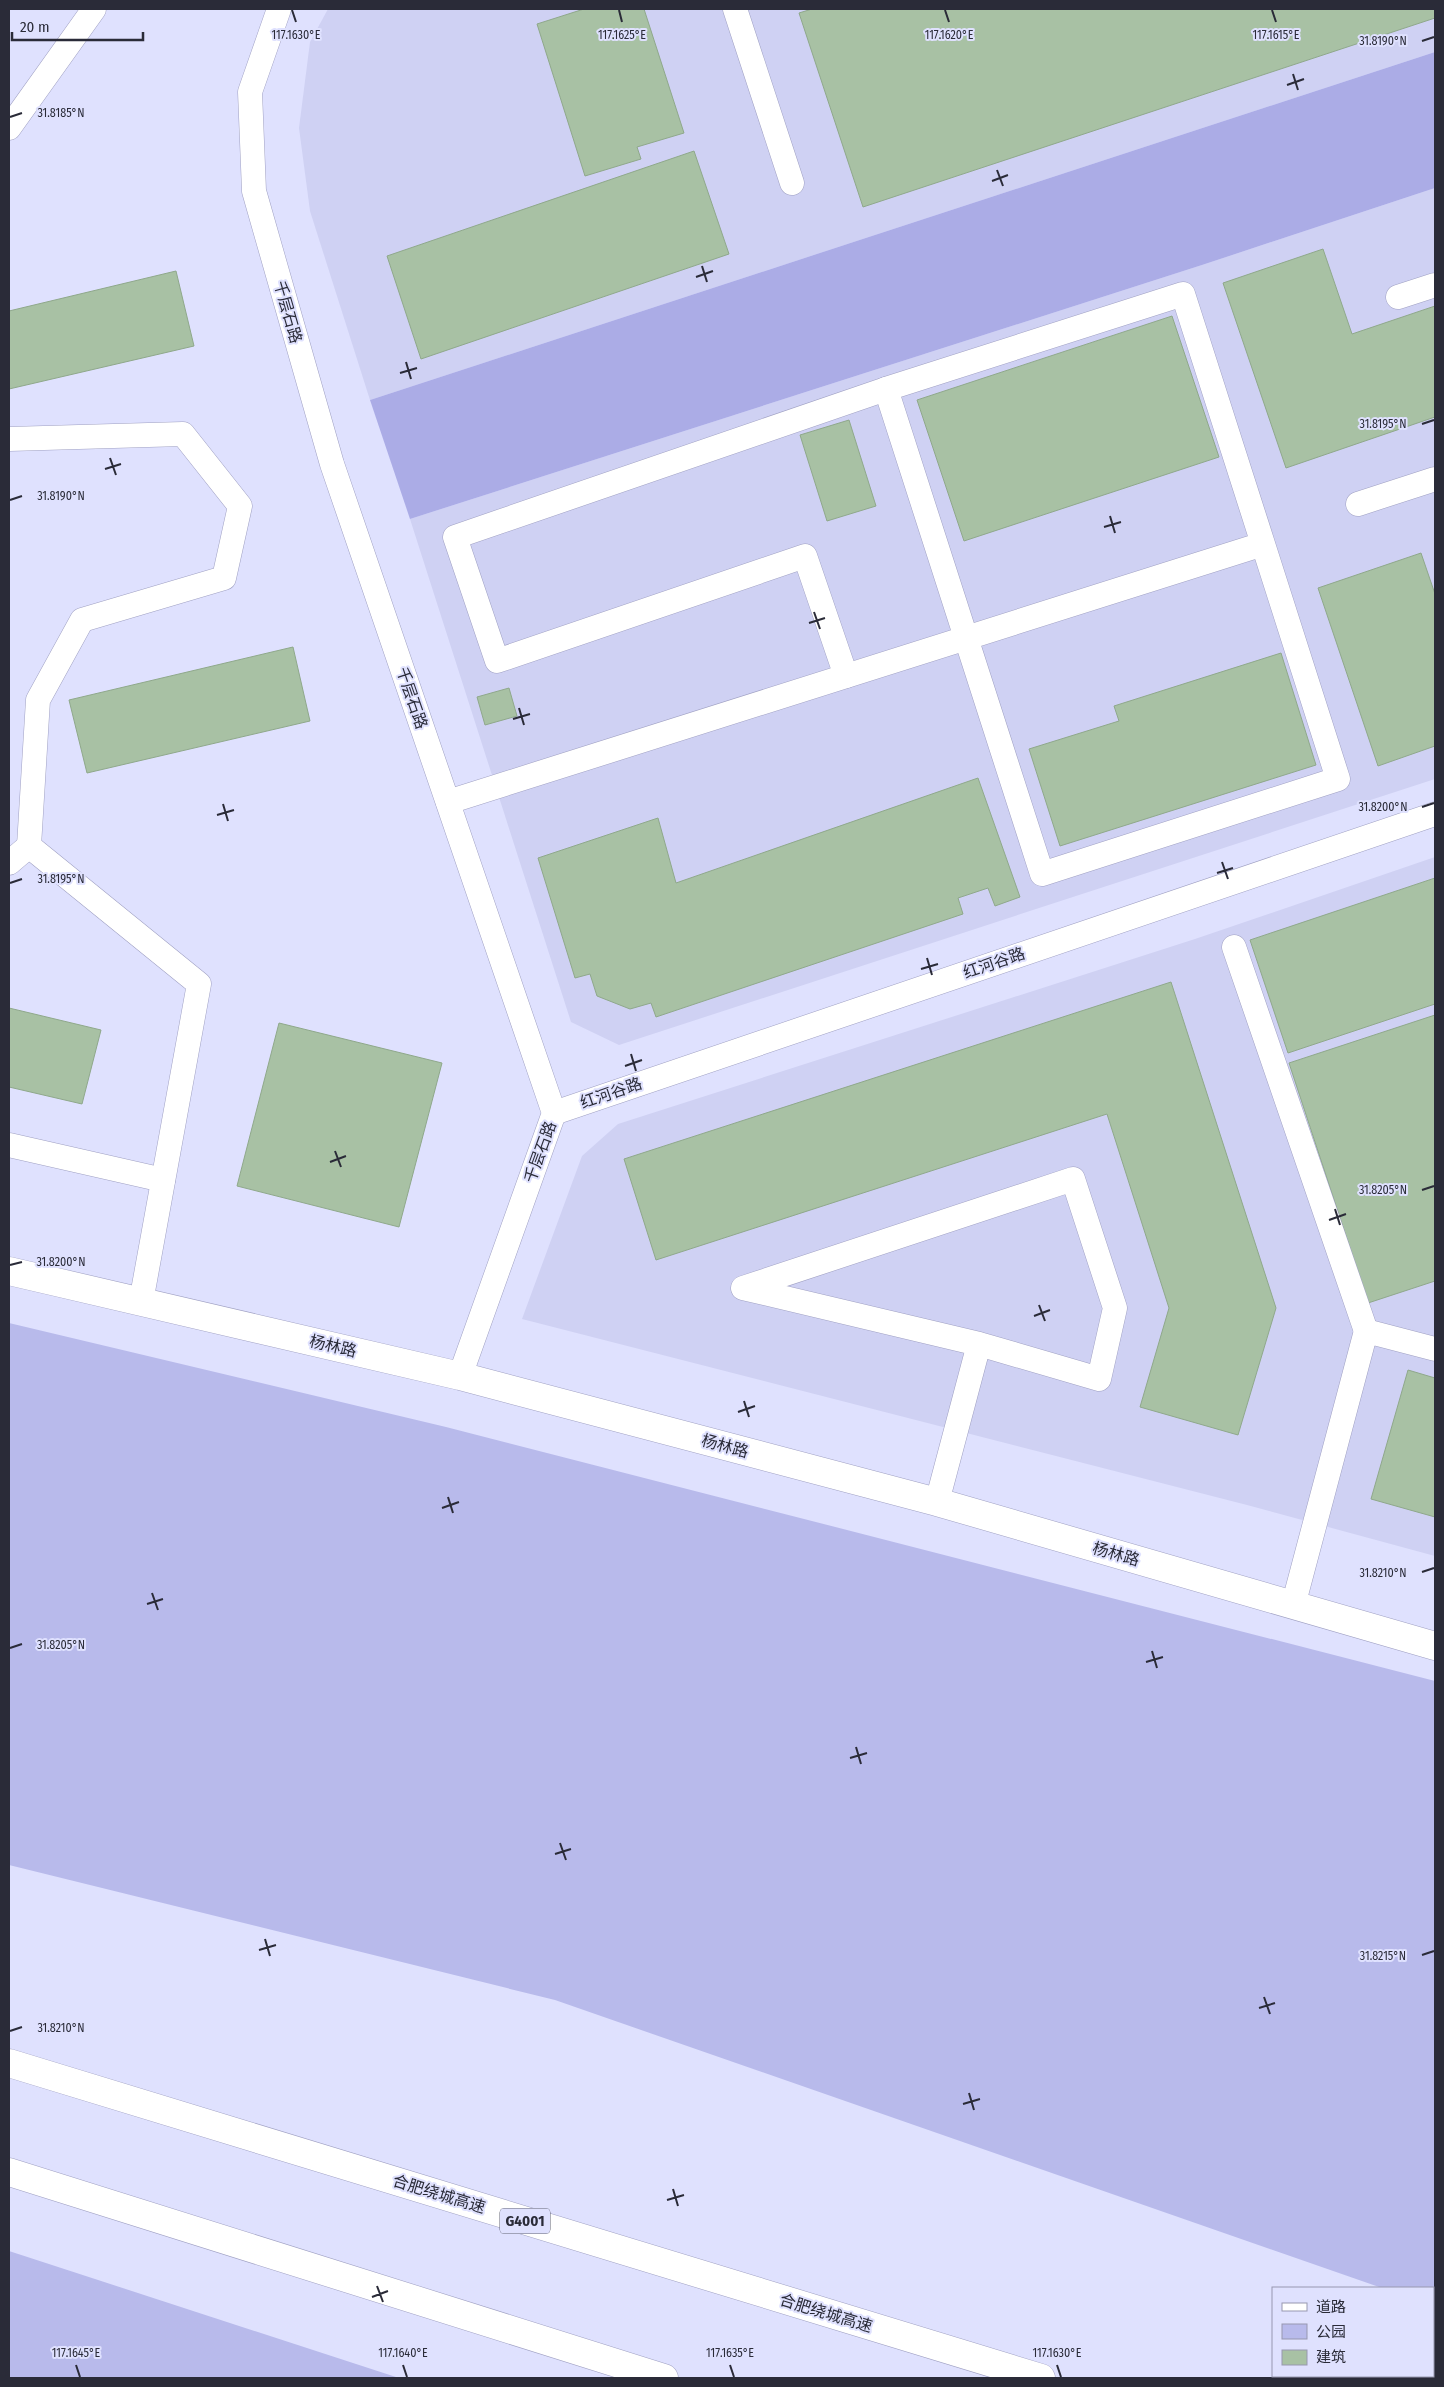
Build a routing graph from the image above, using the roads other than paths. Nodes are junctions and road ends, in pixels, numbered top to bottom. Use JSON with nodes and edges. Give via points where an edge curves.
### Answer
{"nodes":[{"id":1,"x":94,"y":9,"type":"edge"},
{"id":2,"x":279,"y":9,"type":"edge"},
{"id":3,"x":735,"y":9,"type":"edge"},
{"id":4,"x":9,"y":128,"type":"edge"},
{"id":5,"x":792,"y":183,"type":"dead end"},
{"id":6,"x":1435,"y":284,"type":"edge"},
{"id":7,"x":1398,"y":297,"type":"dead end"},
{"id":8,"x":886,"y":389,"type":"junction"},
{"id":9,"x":9,"y":439,"type":"edge"},
{"id":10,"x":1435,"y":479,"type":"edge"},
{"id":11,"x":1358,"y":504,"type":"dead end"},
{"id":12,"x":1263,"y":544,"type":"junction"},
{"id":13,"x":967,"y":638,"type":"junction"},
{"id":14,"x":846,"y":676,"type":"junction"},
{"id":15,"x":448,"y":802,"type":"junction"},
{"id":16,"x":1435,"y":814,"type":"edge"},
{"id":17,"x":29,"y":846,"type":"junction"},
{"id":18,"x":9,"y":863,"type":"edge"},
{"id":19,"x":1234,"y":947,"type":"dead end"},
{"id":20,"x":554,"y":1112,"type":"junction"},
{"id":21,"x":9,"y":1145,"type":"edge"},
{"id":22,"x":163,"y":1180,"type":"junction"},
{"id":23,"x":9,"y":1271,"type":"edge"},
{"id":24,"x":141,"y":1302,"type":"junction"},
{"id":25,"x":1366,"y":1331,"type":"junction"},
{"id":26,"x":980,"y":1344,"type":"junction"},
{"id":27,"x":1435,"y":1349,"type":"edge"},
{"id":28,"x":460,"y":1376,"type":"junction"},
{"id":29,"x":937,"y":1502,"type":"junction"},
{"id":30,"x":1293,"y":1606,"type":"junction"},
{"id":31,"x":1435,"y":1646,"type":"edge"},
{"id":32,"x":9,"y":2063,"type":"edge"},
{"id":33,"x":9,"y":2172,"type":"edge"},
{"id":34,"x":664,"y":2378,"type":"edge"},
{"id":35,"x":1041,"y":2378,"type":"edge"}],
"edges":[{"from":1,"to":4,"type":"lane"},
{"from":2,"to":15,"type":"lane","name":"千层石路","via":[[250,92],[254,191],[332,464]]},
{"from":3,"to":5,"type":"lane"},
{"from":6,"to":7,"type":"lane"},
{"from":8,"to":12,"type":"lane","via":[[1183,294]]},
{"from":8,"to":13,"type":"lane"},
{"from":8,"to":14,"type":"lane","via":[[455,537],[498,662],[805,556]]},
{"from":9,"to":17,"type":"lane","via":[[183,434],[240,506],[224,578],[82,620],[38,700]]},
{"from":10,"to":11,"type":"lane"},
{"from":12,"to":13,"type":"lane"},
{"from":12,"to":13,"type":"lane","via":[[1338,779],[1042,874]]},
{"from":13,"to":14,"type":"lane"},
{"from":14,"to":15,"type":"lane"},
{"from":15,"to":20,"type":"lane","name":"千层石路"},
{"from":16,"to":20,"type":"lane","name":"红河谷路"},
{"from":17,"to":18,"type":"lane"},
{"from":17,"to":22,"type":"lane","via":[[199,984]]},
{"from":19,"to":25,"type":"lane"},
{"from":20,"to":28,"type":"lane","name":"千层石路"},
{"from":21,"to":22,"type":"lane"},
{"from":22,"to":24,"type":"lane"},
{"from":23,"to":24,"type":"main road","name":"杨林路"},
{"from":24,"to":28,"type":"main road","name":"杨林路"},
{"from":25,"to":27,"type":"lane"},
{"from":25,"to":30,"type":"lane"},
{"from":26,"to":26,"type":"lane","via":[[1099,1379],[1115,1308],[1073,1179],[743,1288]]},
{"from":26,"to":29,"type":"lane"},
{"from":28,"to":29,"type":"main road","name":"杨林路"},
{"from":29,"to":30,"type":"main road","name":"杨林路"},
{"from":30,"to":31,"type":"main road","name":"杨林路"},
{"from":32,"to":35,"type":"main road","name":"合肥绕城高速","number":"G4001"},
{"from":33,"to":34,"type":"main road"}]}
